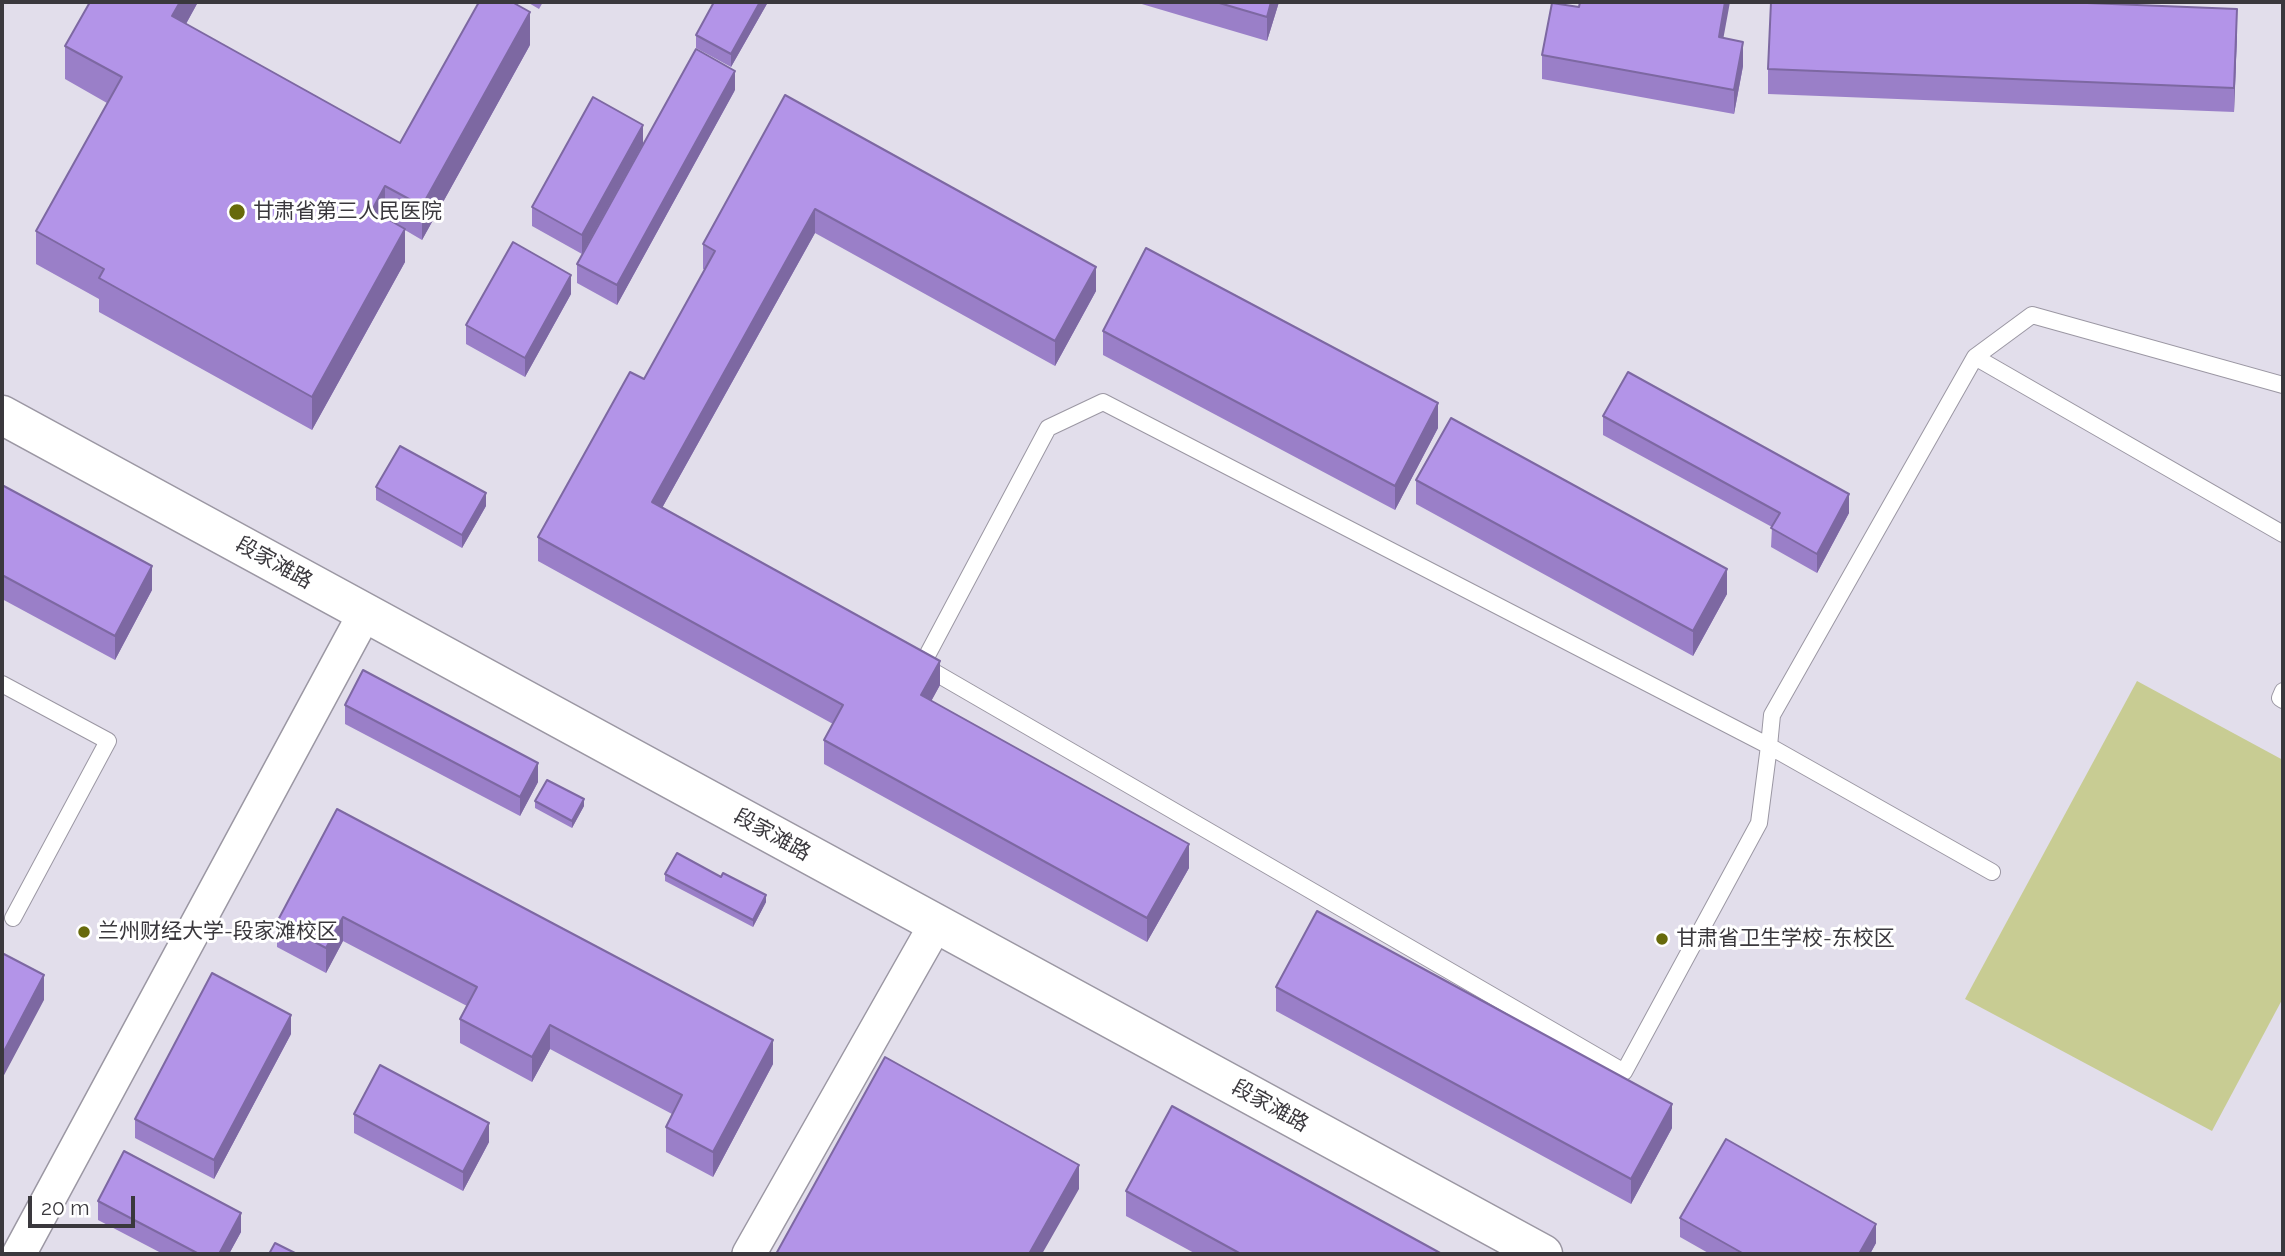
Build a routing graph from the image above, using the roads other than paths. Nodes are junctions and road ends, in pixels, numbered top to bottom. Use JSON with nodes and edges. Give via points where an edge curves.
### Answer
{"nodes":[{"id":1,"x":1975,"y":357,"type":"junction"},
{"id":2,"x":2283,"y":385,"type":"edge"},
{"id":3,"x":2,"y":415,"type":"edge"},
{"id":4,"x":2283,"y":534,"type":"edge"},
{"id":5,"x":365,"y":613,"type":"junction"},
{"id":6,"x":2,"y":684,"type":"edge"},
{"id":7,"x":2283,"y":691,"type":"edge"},
{"id":8,"x":2283,"y":700,"type":"edge"},
{"id":9,"x":1769,"y":746,"type":"junction"},
{"id":10,"x":1992,"y":872,"type":"dead end"},
{"id":11,"x":13,"y":918,"type":"dead end"},
{"id":12,"x":936,"y":924,"type":"junction"},
{"id":13,"x":19,"y":1254,"type":"edge"},
{"id":14,"x":748,"y":1254,"type":"edge"},
{"id":15,"x":1543,"y":1254,"type":"edge"}],
"edges":[{"from":1,"to":2,"type":"lane","via":[[2032,315]]},
{"from":1,"to":4,"type":"lane"},
{"from":1,"to":9,"type":"lane","via":[[1772,715]]},
{"from":3,"to":5,"type":"main road","name":"段家滩路"},
{"from":5,"to":12,"type":"main road","name":"段家滩路"},
{"from":5,"to":13,"type":"street"},
{"from":6,"to":11,"type":"lane","via":[[108,741]]},
{"from":7,"to":8,"type":"lane"},
{"from":9,"to":9,"type":"lane","via":[[1759,823],[1624,1072],[922,665],[1048,428],[1103,402]]},
{"from":9,"to":10,"type":"lane"},
{"from":12,"to":14,"type":"street"},
{"from":12,"to":15,"type":"main road","name":"段家滩路"}]}
